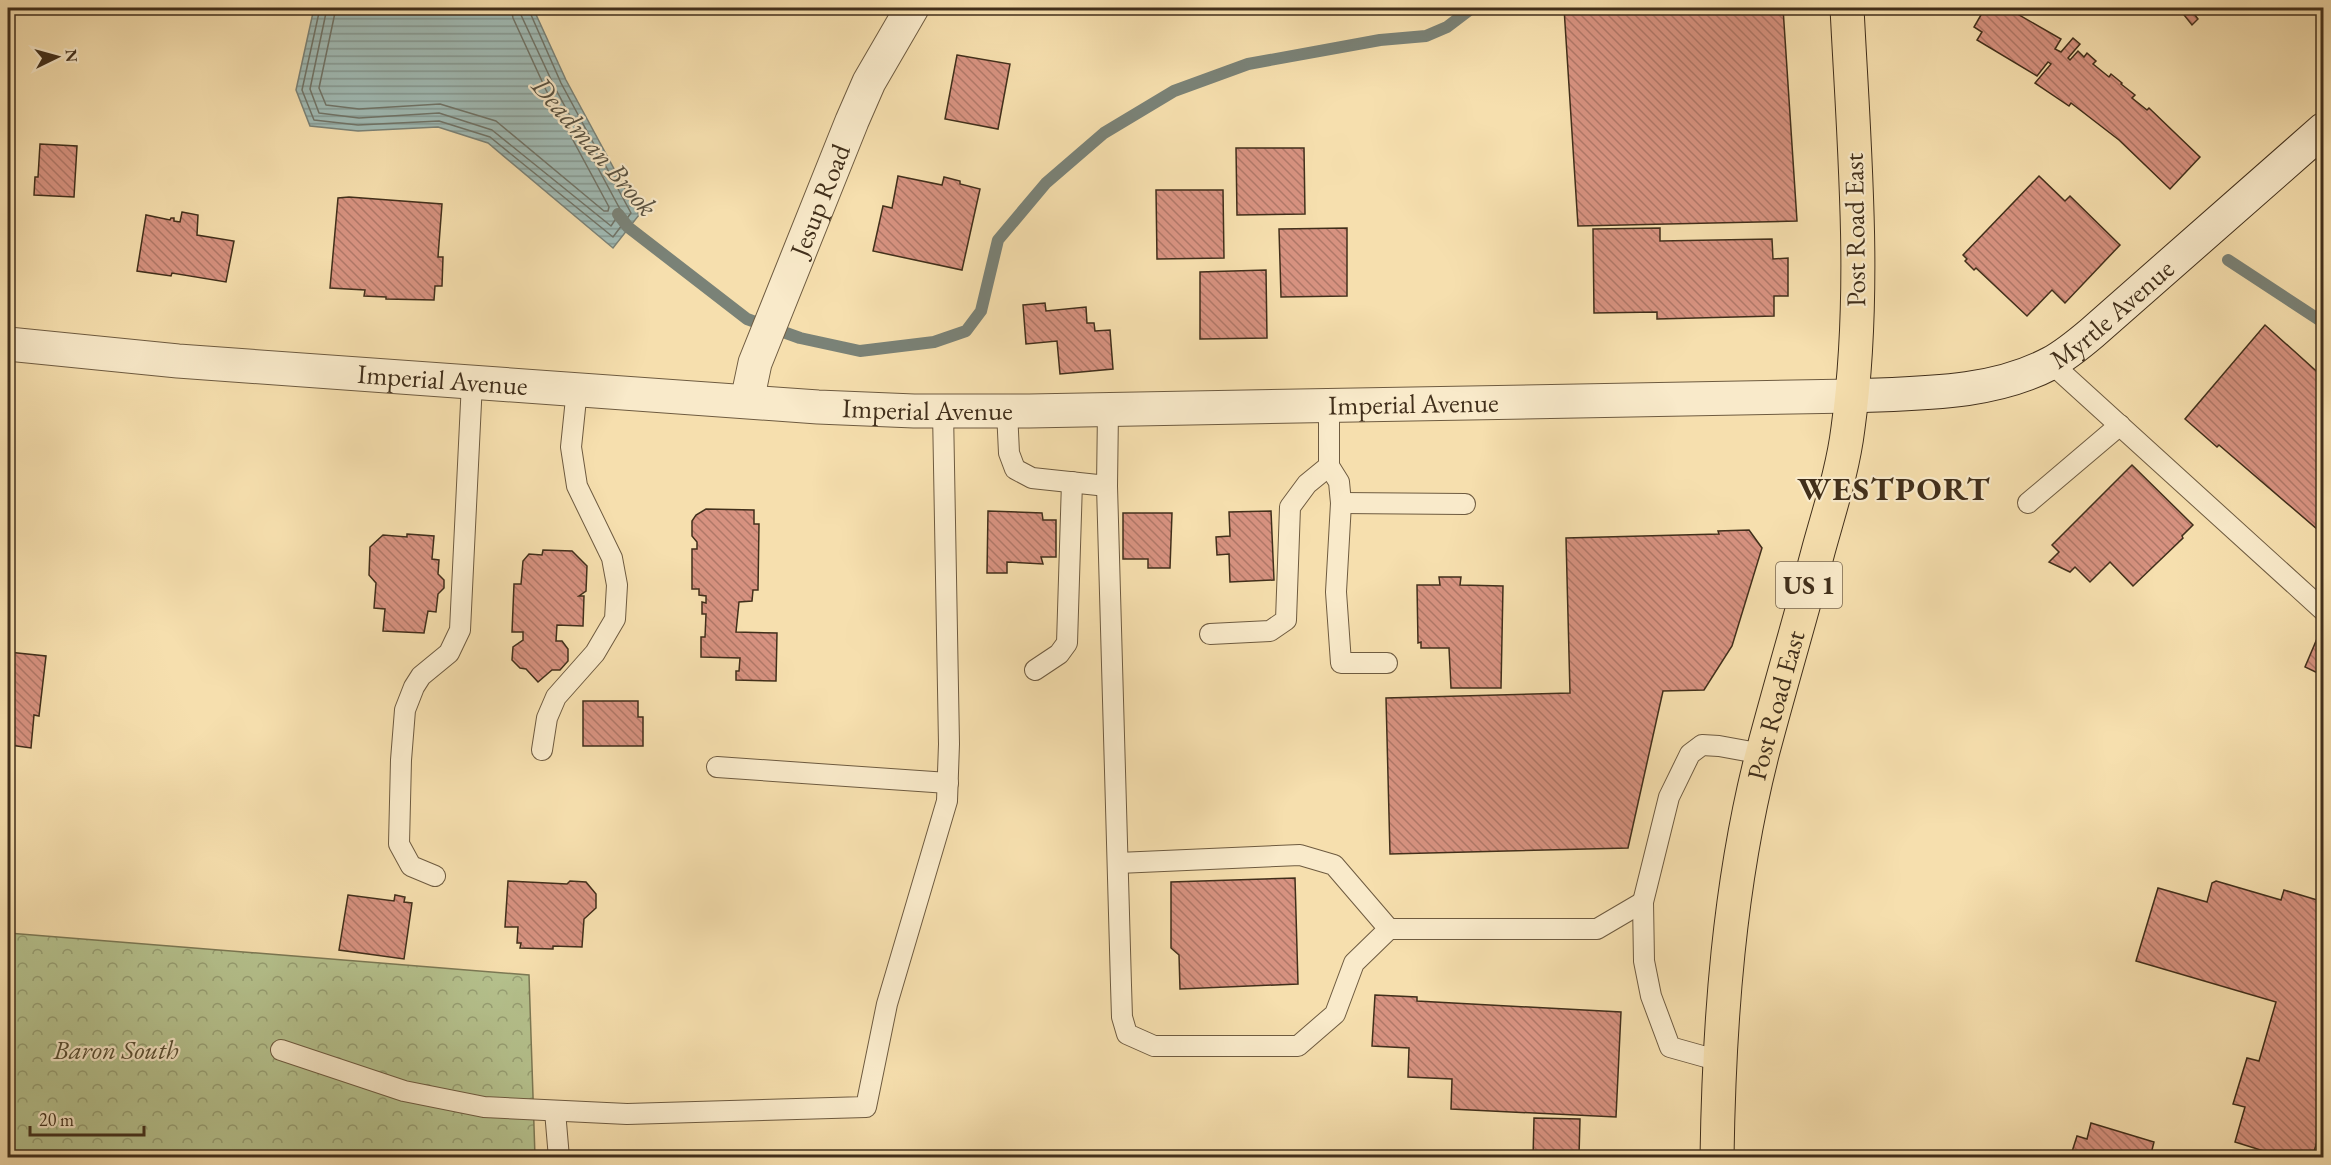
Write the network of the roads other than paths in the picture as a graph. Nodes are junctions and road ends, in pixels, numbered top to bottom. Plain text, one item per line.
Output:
1 (912, 8) edge
2 (1847, 8) edge
3 (2324, 129) edge
4 (8, 344) edge
5 (2051, 363) junction
6 (472, 382) junction
7 (577, 389) junction
8 (1852, 396) junction
9 (747, 401) junction
10 (1329, 406) junction
11 (1108, 410) junction
12 (943, 411) junction
13 (1007, 411) junction
14 (2121, 425) junction
15 (1329, 466) junction
16 (1072, 482) junction
17 (1107, 486) junction
18 (1341, 503) junction
19 (2028, 503) dead end
20 (1465, 504) dead end
21 (2324, 611) edge
22 (1210, 634) dead end
23 (1387, 663) dead end
24 (1035, 670) dead end
25 (542, 750) dead end
26 (1763, 754) junction
27 (717, 767) dead end
28 (948, 783) junction
29 (1118, 863) junction
30 (435, 876) dead end
31 (1642, 902) junction
32 (1389, 929) junction
33 (281, 1050) dead end
34 (1720, 1061) junction
35 (555, 1111) junction
36 (559, 1158) edge
37 (1717, 1158) edge

1 - 9 street, Jesup Road
2 - 8 main road, Post Road East / US 1
3 - 5 street, Myrtle Avenue
4 - 6 street, Imperial Avenue
5 - 8 street, Myrtle Avenue
5 - 14 lane
6 - 7 street, Imperial Avenue
6 - 30 lane
7 - 9 street, Imperial Avenue
7 - 25 lane
8 - 10 street, Imperial Avenue
8 - 26 main road, Post Road East / US 1
9 - 12 street, Imperial Avenue
10 - 11 street, Imperial Avenue
10 - 15 lane
11 - 13 street, Imperial Avenue
11 - 17 lane
12 - 13 street, Imperial Avenue
12 - 28 lane
13 - 16 lane
14 - 19 lane
14 - 21 lane
15 - 18 lane
15 - 22 lane
16 - 17 lane
16 - 24 lane
17 - 29 lane
18 - 20 lane
18 - 23 lane
26 - 31 lane
26 - 34 main road, Post Road East / US 1
27 - 28 lane
28 - 35 lane
29 - 32 lane
29 - 32 lane
31 - 32 lane
31 - 34 lane
33 - 35 lane
34 - 37 main road, Post Road East / US 1
35 - 36 lane

